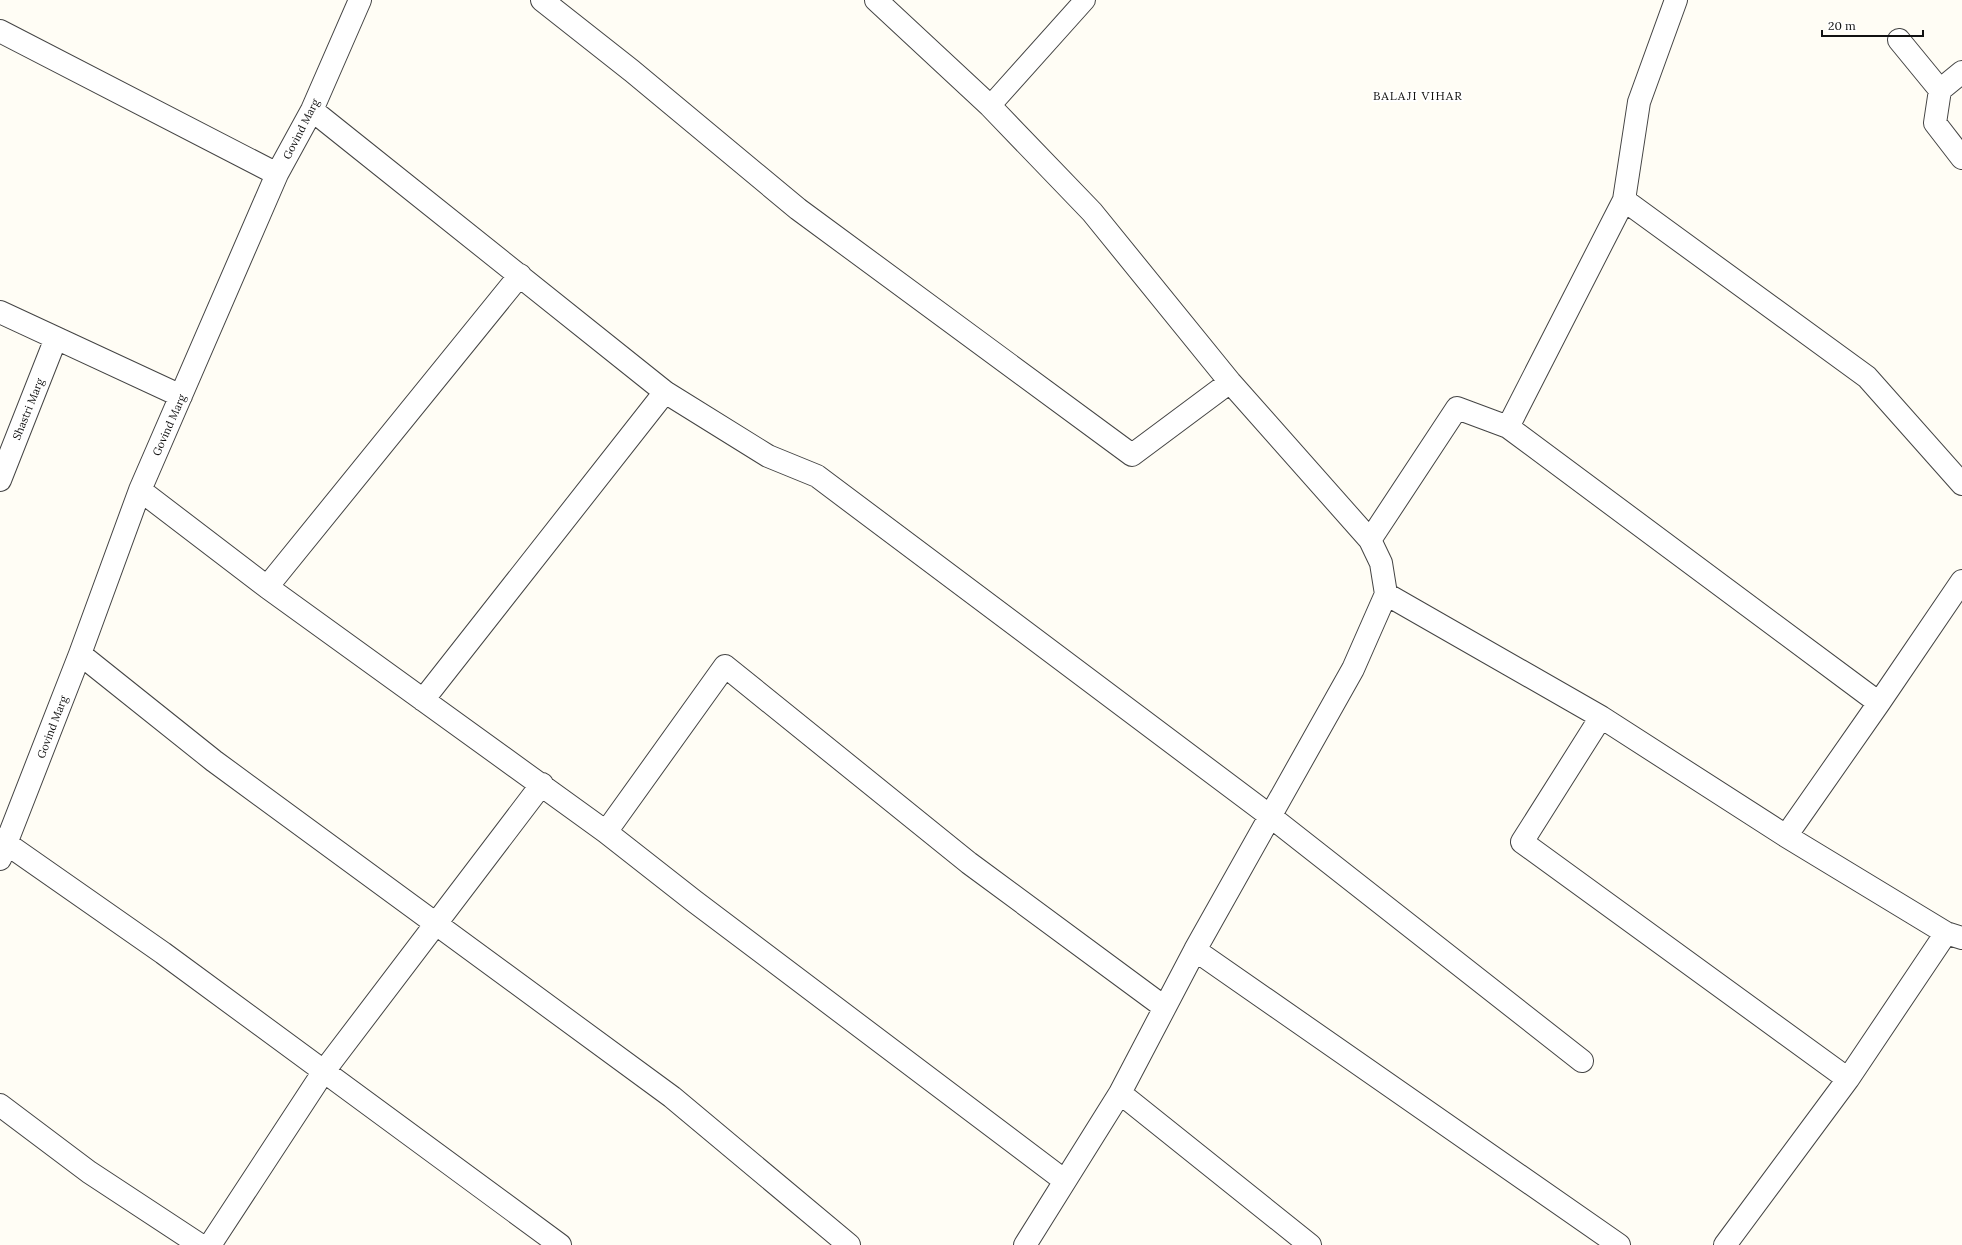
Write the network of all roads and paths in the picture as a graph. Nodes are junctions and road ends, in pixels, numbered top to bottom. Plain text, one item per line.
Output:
1 (360, 0) edge
2 (542, 0) edge
3 (876, 0) edge
4 (1085, 0) edge
5 (1676, 0) edge
6 (0, 31) edge
7 (1899, 40) dead end
8 (1962, 72) edge
9 (1940, 90) junction
10 (990, 106) junction
11 (312, 110) junction
12 (1962, 158) edge
13 (277, 174) junction
14 (1624, 200) junction
15 (520, 275) junction
16 (0, 312) edge
17 (56, 338) junction
18 (1230, 382) junction
19 (665, 392) junction
20 (181, 396) junction
21 (1508, 427) junction
22 (0, 480) edge
23 (1962, 484) edge
24 (140, 490) junction
25 (1370, 540) junction
26 (1962, 581) edge
27 (267, 587) junction
28 (1386, 594) junction
29 (80, 654) junction
30 (423, 700) junction
31 (1879, 703) junction
32 (1601, 717) junction
33 (542, 784) junction
34 (1270, 816) junction
35 (606, 832) junction
36 (1786, 836) junction
37 (2, 847) edge
38 (437, 924) junction
39 (1954, 935) edge
40 (1195, 950) junction
41 (1164, 1008) junction
42 (1582, 1061) dead end
43 (324, 1071) junction
44 (1848, 1078) junction
45 (1120, 1093) junction
46 (0, 1105) edge
47 (1065, 1181) junction
48 (212, 1243) edge
49 (560, 1245) edge
50 (849, 1245) edge
51 (1026, 1245) edge
52 (1309, 1245) edge
53 (1619, 1245) edge
54 (1725, 1245) edge

1 - 11 street, Govind Marg
2 - 18 street
3 - 10 street
4 - 10 lane
5 - 14 street
6 - 13 street
7 - 9 street
8 - 9 street
9 - 12 street
10 - 18 street
11 - 13 street, Govind Marg
11 - 15 street
13 - 20 street, Govind Marg
14 - 21 street
14 - 23 street
15 - 19 street
15 - 27 street
16 - 17 street
17 - 20 street
17 - 22 street, Shastri Marg
18 - 25 street
19 - 30 street
19 - 34 street
20 - 24 street, Govind Marg
21 - 25 street
21 - 31 street
24 - 27 street
24 - 29 street, Govind Marg
25 - 28 street
26 - 31 street
27 - 30 street
28 - 32 street
28 - 34 street
29 - 37 street, Govind Marg
29 - 38 street
30 - 33 street
31 - 36 street
32 - 36 street
32 - 44 street
33 - 35 street
33 - 38 street
34 - 40 street
34 - 42 street
35 - 41 street
35 - 47 street
36 - 39 street
37 - 43 street
38 - 43 street
38 - 50 street
39 - 44 street
40 - 41 street
40 - 53 street
41 - 45 street
43 - 48 street
43 - 49 street
44 - 54 street
45 - 47 street
45 - 52 street
46 - 48 street
47 - 51 street

